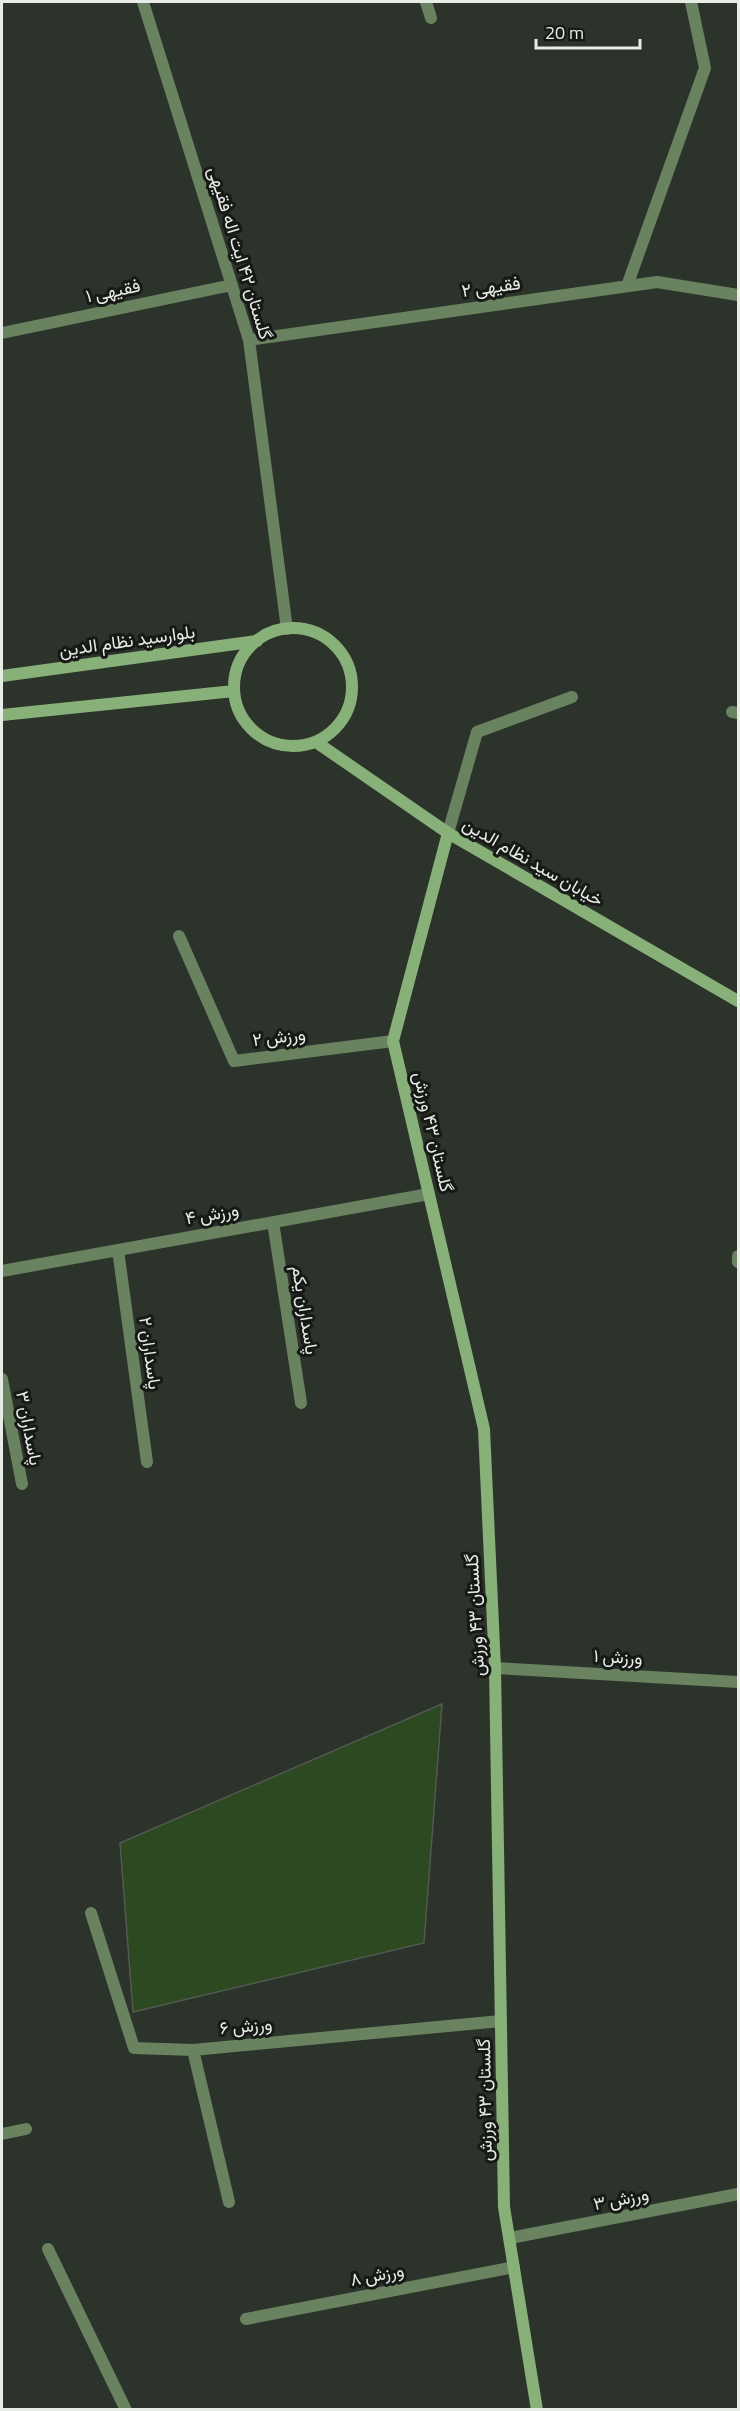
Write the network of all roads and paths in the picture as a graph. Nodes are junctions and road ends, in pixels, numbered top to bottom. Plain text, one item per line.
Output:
1 (143, 2) edge
2 (426, 2) edge
3 (691, 2) edge
4 (431, 18) dead end
5 (232, 285) junction
6 (627, 286) junction
7 (738, 295) edge
8 (2, 333) edge
9 (249, 340) junction
10 (286, 629) junction
11 (256, 641) junction
12 (2, 676) edge
13 (234, 691) junction
14 (572, 697) dead end
15 (2, 715) edge
16 (316, 742) junction
17 (448, 833) junction
18 (179, 936) dead end
19 (738, 1001) edge
20 (393, 1041) junction
21 (429, 1194) junction
22 (273, 1222) junction
23 (118, 1250) junction
24 (2, 1271) edge
25 (2, 1379) edge
26 (301, 1403) dead end
27 (147, 1462) dead end
28 (22, 1484) dead end
29 (495, 1668) junction
30 (738, 1682) edge
31 (91, 1913) dead end
32 (501, 2021) junction
33 (193, 2049) junction
34 (26, 2129) dead end
35 (2, 2134) edge
36 (738, 2194) edge
37 (229, 2202) dead end
38 (510, 2238) junction
39 (48, 2249) dead end
40 (514, 2267) junction
41 (246, 2319) dead end
42 (126, 2409) edge
43 (537, 2409) edge

1 - 5 street, گلستان ۴۲ ایت اله فقیهی
2 - 4 street
3 - 6 street
5 - 8 street, فقیهی ۱
5 - 9 street, گلستان ۴۲ ایت اله فقیهی
6 - 7 street, فقیهی ۲
6 - 9 street, فقیهی ۲
9 - 10 street, گلستان ۴۲ ایت اله فقیهی
10 - 11 street
10 - 16 street
11 - 12 street, بلوارسید نظام الدین
11 - 13 street
13 - 15 street
13 - 16 street
14 - 17 street
16 - 17 street, خیابان سید نظام الدین
17 - 19 street, خیابان سید نظام الدین
17 - 20 street, گلستان ۴۳ ورزش
18 - 20 street, ورزش ۲
20 - 21 street, گلستان ۴۳ ورزش
21 - 22 street, ورزش ۴
21 - 29 street, گلستان ۴۳ ورزش
22 - 23 street, ورزش ۴
22 - 26 street, پاسداران یکم
23 - 24 street, ورزش ۴
23 - 27 street, پاسداران ۲
25 - 28 street, پاسداران ۳
29 - 30 street, ورزش ۱
29 - 32 street, گلستان ۴۳ ورزش
31 - 33 street, ورزش ۶
32 - 33 street, ورزش ۶
32 - 38 street, گلستان ۴۳ ورزش
33 - 37 street
34 - 35 street
36 - 38 street, ورزش ۳
38 - 40 street, گلستان ۴۳ ورزش
39 - 42 street
40 - 41 street, ورزش ۸
40 - 43 street, گلستان ۴۳ ورزش

